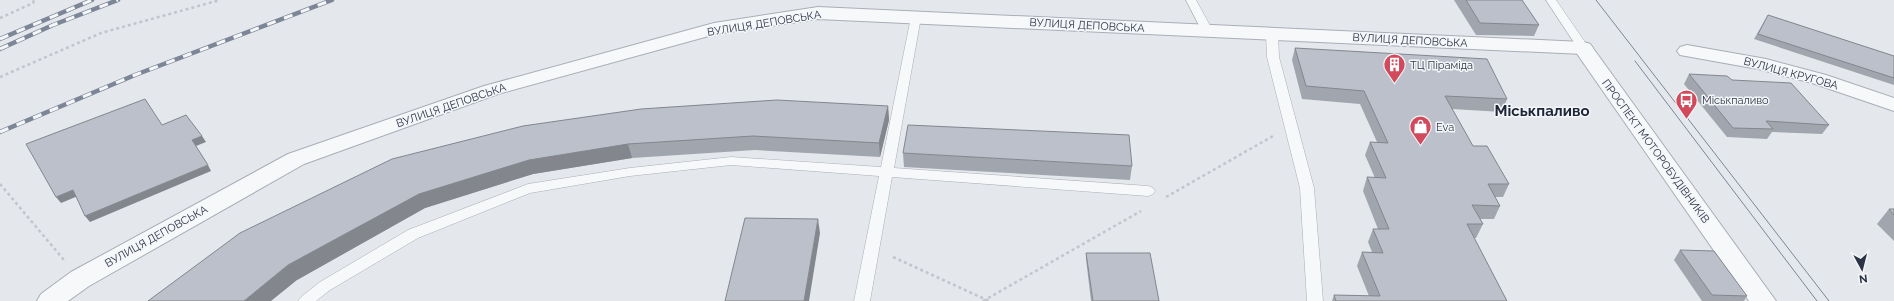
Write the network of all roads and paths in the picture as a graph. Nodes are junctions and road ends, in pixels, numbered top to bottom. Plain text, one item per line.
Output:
1 (34, 0) edge
2 (220, 0) edge
3 (1191, 0) edge
4 (1551, 0) edge
5 (916, 17) junction
6 (0, 18) edge
7 (1207, 30) junction
8 (1272, 34) junction
9 (1583, 48) junction
10 (1687, 51) dead end
11 (0, 77) edge
12 (1894, 105) edge
13 (1291, 125) junction
14 (887, 173) junction
15 (0, 184) edge
16 (1148, 192) dead end
17 (1159, 200) dead end
18 (1145, 208) dead end
19 (872, 248) junction
20 (80, 278) junction
21 (50, 301) edge
22 (306, 301) edge
23 (862, 301) edge
24 (986, 301) edge
25 (1315, 301) edge
26 (1763, 301) edge

1 - 6 path
2 - 11 path
3 - 7 lane
4 - 9 lane, ПРОСПЕКТ МОТОРОБУДІВНИКІВ
5 - 7 street, ВУЛИЦЯ ДЕПОВСЬКА
5 - 14 lane
5 - 20 street, ВУЛИЦЯ ДЕПОВСЬКА
7 - 8 street, ВУЛИЦЯ ДЕПОВСЬКА
8 - 9 street, ВУЛИЦЯ ДЕПОВСЬКА
8 - 13 lane
9 - 26 street, ПРОСПЕКТ МОТОРОБУДІВНИКІВ
10 - 12 street, ВУЛИЦЯ КРУГОВА
13 - 17 path
13 - 25 lane
14 - 16 lane
14 - 19 lane
14 - 22 lane
15 - 20 path
18 - 24 path
19 - 23 lane
19 - 24 path
20 - 21 street, ВУЛИЦЯ ДЕПОВСЬКА

